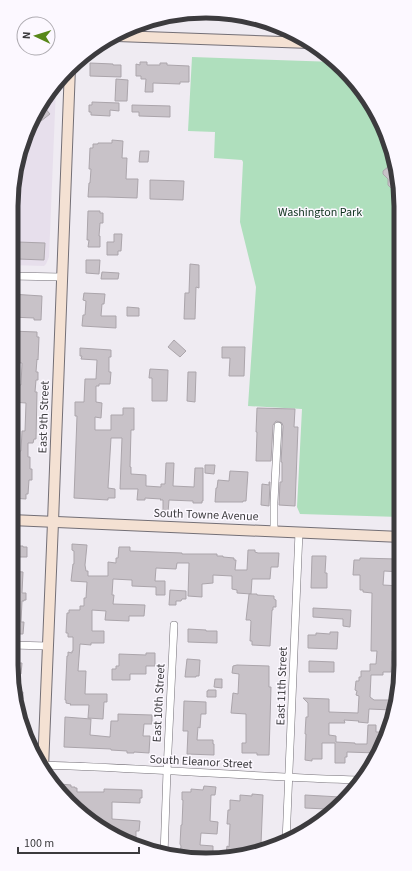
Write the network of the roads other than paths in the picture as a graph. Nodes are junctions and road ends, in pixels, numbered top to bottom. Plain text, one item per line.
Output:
1 (125, 36) edge
2 (299, 43) edge
3 (70, 77) edge
4 (18, 276) edge
5 (62, 277) junction
6 (278, 426) dead end
7 (18, 520) edge
8 (53, 522) junction
9 (274, 531) junction
10 (299, 532) junction
11 (394, 537) edge
12 (174, 625) dead end
13 (18, 645) edge
14 (48, 646) junction
15 (42, 758) edge
16 (48, 766) edge
17 (167, 771) junction
18 (289, 778) junction
19 (354, 780) edge
20 (286, 835) edge
21 (164, 848) edge

1 - 2 street
3 - 5 street, East 9th Street
4 - 5 street
5 - 8 street, East 9th Street
6 - 9 street
7 - 8 street, South Towne Avenue
8 - 9 street, South Towne Avenue
8 - 14 street, East 9th Street
9 - 10 street, South Towne Avenue
10 - 11 street, South Towne Avenue
10 - 18 street, East 11th Street
12 - 17 street, East 10th Street
13 - 14 street
14 - 15 street, East 9th Street
16 - 17 street, South Eleanor Street
17 - 18 street, South Eleanor Street
17 - 21 street, East 10th Street
18 - 19 street, South Eleanor Street
18 - 20 street, East 11th Street

